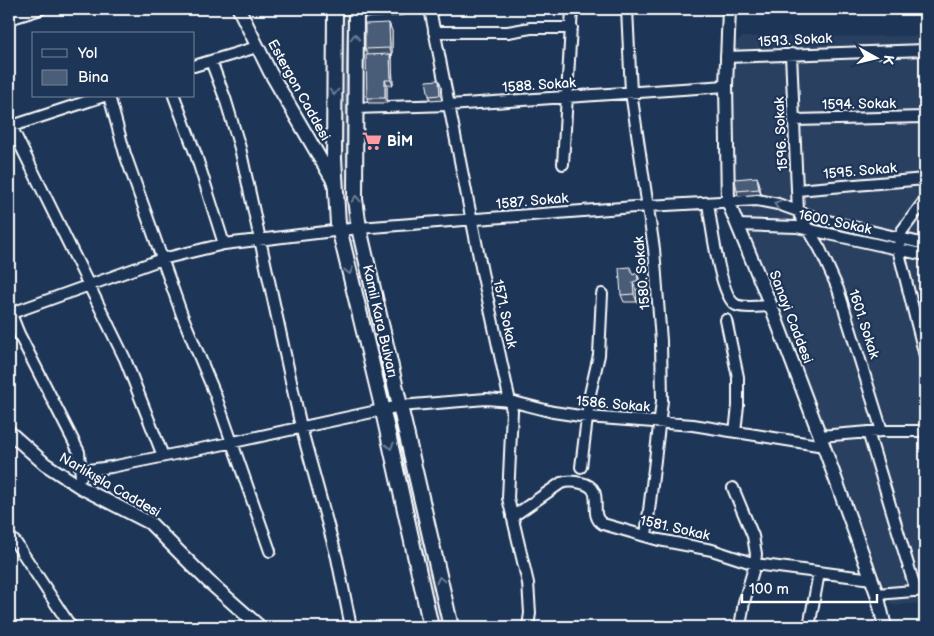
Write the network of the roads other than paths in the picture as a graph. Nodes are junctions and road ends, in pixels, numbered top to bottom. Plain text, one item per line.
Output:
1 (41, 9) edge
2 (239, 9) edge
3 (335, 9) edge
4 (401, 9) edge
5 (430, 9) edge
6 (572, 9) edge
7 (627, 9) edge
8 (729, 9) edge
9 (356, 10) edge
10 (9, 19) edge
11 (572, 28) junction
12 (434, 32) junction
13 (257, 47) junction
14 (925, 50) edge
15 (791, 54) junction
16 (726, 58) junction
17 (211, 61) junction
18 (195, 66) edge
19 (726, 86) junction
20 (631, 92) junction
21 (568, 96) junction
22 (97, 98) edge
23 (110, 98) edge
24 (175, 98) edge
25 (449, 105) junction
26 (355, 108) junction
27 (925, 117) edge
28 (794, 120) junction
29 (9, 124) edge
30 (563, 164) dead end
31 (925, 179) edge
32 (335, 184) junction
33 (797, 190) junction
34 (925, 200) edge
35 (728, 202) junction
36 (708, 204) junction
37 (648, 206) junction
38 (798, 212) junction
39 (472, 220) junction
40 (737, 225) junction
41 (358, 228) junction
42 (339, 230) junction
43 (809, 230) junction
44 (899, 237) junction
45 (260, 240) junction
46 (224, 244) junction
47 (925, 244) edge
48 (898, 249) junction
49 (925, 255) edge
50 (162, 259) junction
51 (88, 285) junction
52 (602, 294) dead end
53 (771, 306) junction
54 (9, 312) edge
55 (726, 320) dead end
56 (925, 356) edge
57 (510, 401) junction
58 (400, 406) junction
59 (382, 410) junction
60 (587, 416) junction
61 (660, 422) junction
62 (301, 427) junction
63 (925, 430) edge
64 (882, 431) junction
65 (9, 432) edge
66 (735, 432) junction
67 (868, 432) junction
68 (822, 441) junction
69 (232, 442) junction
70 (164, 456) junction
71 (581, 467) junction
72 (81, 471) junction
73 (566, 481) junction
74 (583, 483) junction
75 (82, 488) junction
76 (733, 488) dead end
77 (512, 517) junction
78 (9, 536) edge
79 (646, 536) junction
80 (270, 551) dead end
81 (755, 564) junction
82 (818, 574) junction
83 (872, 579) junction
84 (921, 591) edge
85 (878, 594) junction
86 (71, 627) edge
87 (259, 627) edge
88 (351, 627) edge
89 (431, 627) edge
90 (451, 627) edge
91 (528, 627) edge
92 (740, 627) edge
93 (809, 627) edge
94 (885, 627) edge

1 - 10 street
2 - 13 street, Estergon Caddesi
3 -> 32 main road, Kamil Kara Bulvarı
4 - 9 street
5 - 12 street, 1571. Sokak
6 - 11 street
7 - 20 street, 1580. Sokak
8 - 16 street, Sanayi Caddesi
26 -> 9 main road, Kamil Kara Bulvarı
11 - 12 street
11 - 21 street
12 - 25 street, 1571. Sokak
13 - 17 street
13 - 32 street, Estergon Caddesi
14 - 15 street, 1593. Sokak
15 - 16 street, 1593. Sokak
15 - 28 street, 1596. Sokak
16 - 19 street, Sanayi Caddesi
17 - 18 street
17 - 45 street
19 - 20 street, 1588. Sokak
19 - 35 street, Sanayi Caddesi
20 - 21 street, 1588. Sokak
20 - 37 street, 1580. Sokak
21 - 25 street, 1588. Sokak
21 - 30 street
22 - 29 street
23 - 50 street
24 - 46 street
25 - 26 street, 1588. Sokak
25 - 39 street, 1571. Sokak
41 -> 26 main road, Kamil Kara Bulvarı
27 - 28 street, 1594. Sokak
28 - 33 street, 1596. Sokak
29 - 51 street
31 - 33 street, 1595. Sokak
32 - 42 main road, Kamil Kara Bulvarı
33 - 38 street, 1596. Sokak
34 - 44 street
35 - 36 street, 1587. Sokak
38 -> 35 street, 1587. Sokak
35 - 40 street, Sanayi Caddesi
36 - 37 street, 1587. Sokak
36 - 53 street
37 - 39 street, 1587. Sokak
37 - 61 street, 1580. Sokak
38 - 43 street, 1601. Sokak
38 - 44 street, 1587. Sokak
39 - 41 street, 1587. Sokak
39 - 57 street, 1571. Sokak
40 - 43 street, 1600. Sokak
40 - 53 street, Sanayi Caddesi
41 - 42 street, 1587. Sokak
41 - 58 main road, Kamil Kara Bulvarı
42 - 45 street, 1587. Sokak
42 -> 59 main road, Kamil Kara Bulvarı
43 - 48 street, 1600. Sokak
43 - 64 street, 1601. Sokak
44 - 47 street, 1587. Sokak
44 - 48 street
45 - 46 street, 1587. Sokak
45 - 62 street
46 - 50 street, 1587. Sokak
48 - 49 street, 1600. Sokak
48 - 56 street
50 - 51 street, 1587. Sokak
50 - 69 street
51 - 54 street, 1587. Sokak
51 - 70 street
52 - 60 street
53 - 68 street, Sanayi Caddesi
54 - 72 street
55 - 66 street
57 - 58 street, 1586. Sokak
57 - 60 street, 1586. Sokak
57 - 77 street, 1571. Sokak
58 - 59 street, 1586. Sokak
90 -> 58 main road, Kamil Kara Bulvarı
59 - 62 street, 1586. Sokak
59 -> 89 main road, Kamil Kara Bulvarı
60 - 61 street, 1586. Sokak
60 - 71 street
61 - 66 street, 1586. Sokak
61 - 79 street, 1580. Sokak
62 - 69 street, 1586. Sokak
62 - 88 street
63 - 64 street, 1586. Sokak
64 - 67 street, 1586. Sokak
65 - 75 street, Narlıkışla Caddesi
66 - 68 street, 1586. Sokak
67 - 68 street, 1586. Sokak
67 - 84 street
68 - 83 street, Sanayi Caddesi
69 - 70 street, 1586. Sokak
69 - 80 street
70 - 72 street, 1586. Sokak
71 - 73 street
71 - 74 street
72 - 75 street
73 - 74 street
73 - 77 street
74 - 79 street, 1581. Sokak
75 - 87 street, Narlıkışla Caddesi
76 - 81 street
77 - 91 street, 1571. Sokak
78 - 86 street
79 - 81 street, 1581. Sokak
81 - 82 street, 1581. Sokak
81 - 92 street
82 - 83 street, 1581. Sokak
82 - 93 street
83 - 85 street, Sanayi Caddesi
84 - 85 street
85 - 94 street, Sanayi Caddesi

